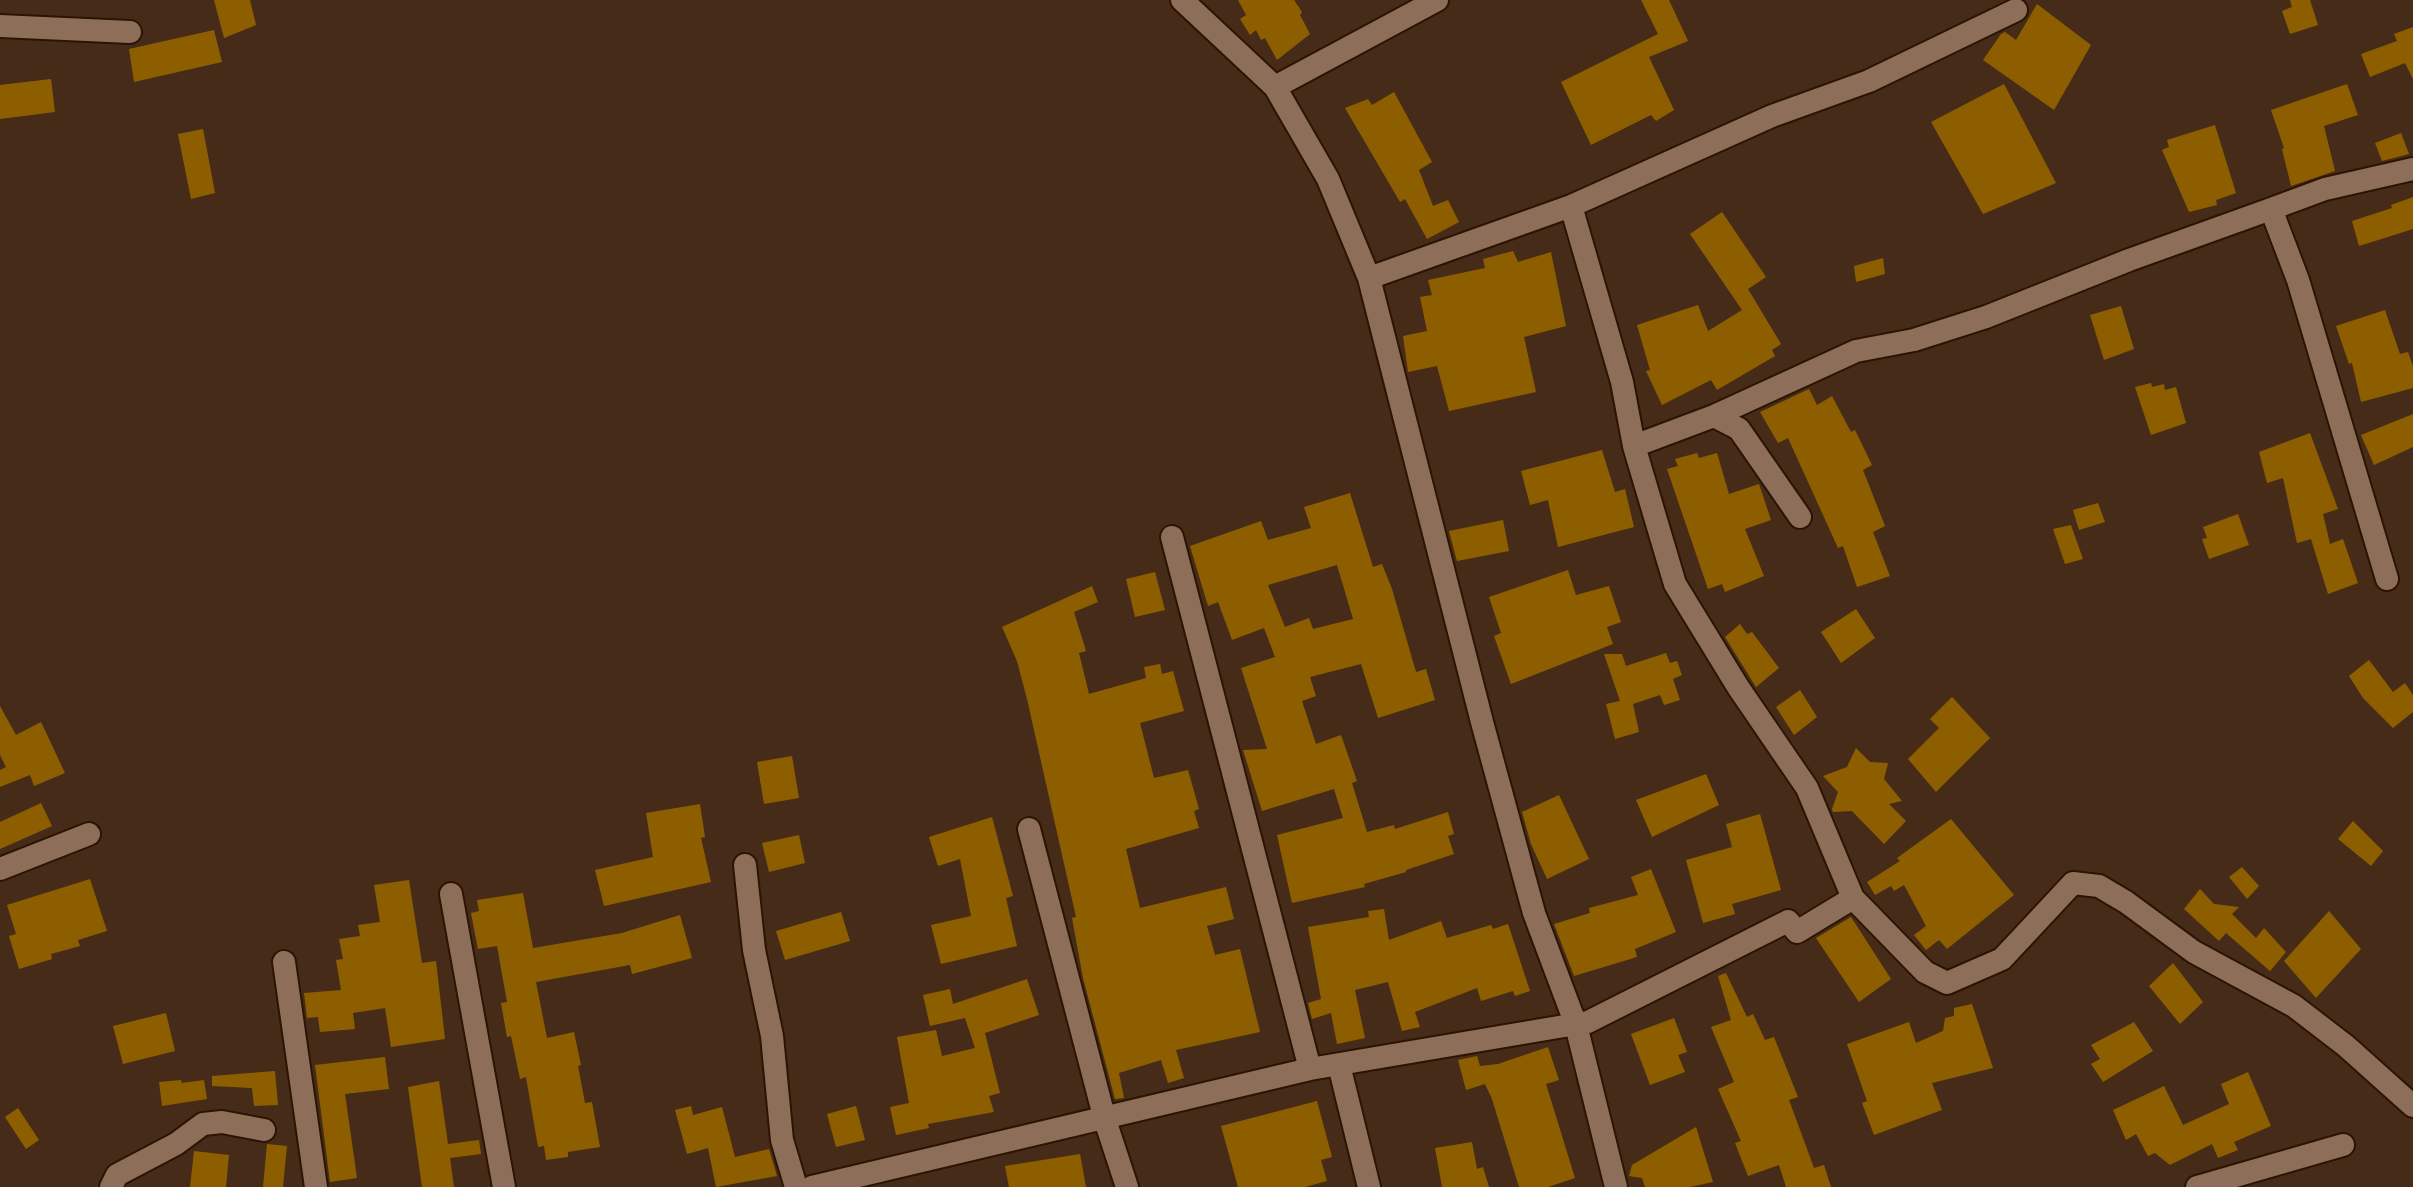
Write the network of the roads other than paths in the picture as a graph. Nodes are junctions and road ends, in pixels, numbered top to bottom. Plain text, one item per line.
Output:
1 (1182, 0) edge
2 (1437, 0) edge
3 (2016, 10) dead end
4 (0, 26) edge
5 (130, 32) dead end
6 (1275, 87) junction
7 (2413, 168) edge
8 (1571, 206) junction
9 (2271, 208) junction
10 (1369, 278) junction
11 (1714, 416) junction
12 (1634, 446) junction
13 (1800, 517) dead end
14 (1172, 537) dead end
15 (2387, 579) dead end
16 (1029, 829) dead end
17 (89, 834) dead end
18 (746, 868) dead end
19 (0, 869) edge
20 (451, 894) dead end
21 (1852, 898) junction
22 (284, 962) dead end
23 (1576, 1025) junction
24 (1339, 1065) junction
25 (1310, 1070) junction
26 (2413, 1106) edge
27 (1104, 1120) junction
28 (264, 1130) dead end
29 (2344, 1144) dead end
30 (111, 1187) edge
31 (316, 1187) edge
32 (504, 1187) edge
33 (796, 1187) edge
34 (812, 1187) edge
35 (1127, 1187) edge
36 (1369, 1187) edge
37 (1616, 1187) edge
38 (2197, 1187) edge

1 - 6 street
2 - 6 street
3 - 8 street
4 - 5 street
6 - 10 street
7 - 9 street
8 - 10 street
8 - 12 street
9 - 11 street
9 - 15 street
10 - 23 street
11 - 12 street
11 - 13 street
12 - 21 street
14 - 25 street
16 - 27 street
17 - 19 street
18 - 33 street
20 - 32 street
21 - 23 street
21 - 26 street
22 - 31 street
23 - 24 street
23 - 37 street
24 - 25 street
24 - 36 street
25 - 27 street
27 - 34 street
27 - 35 street
28 - 30 street
29 - 38 street

